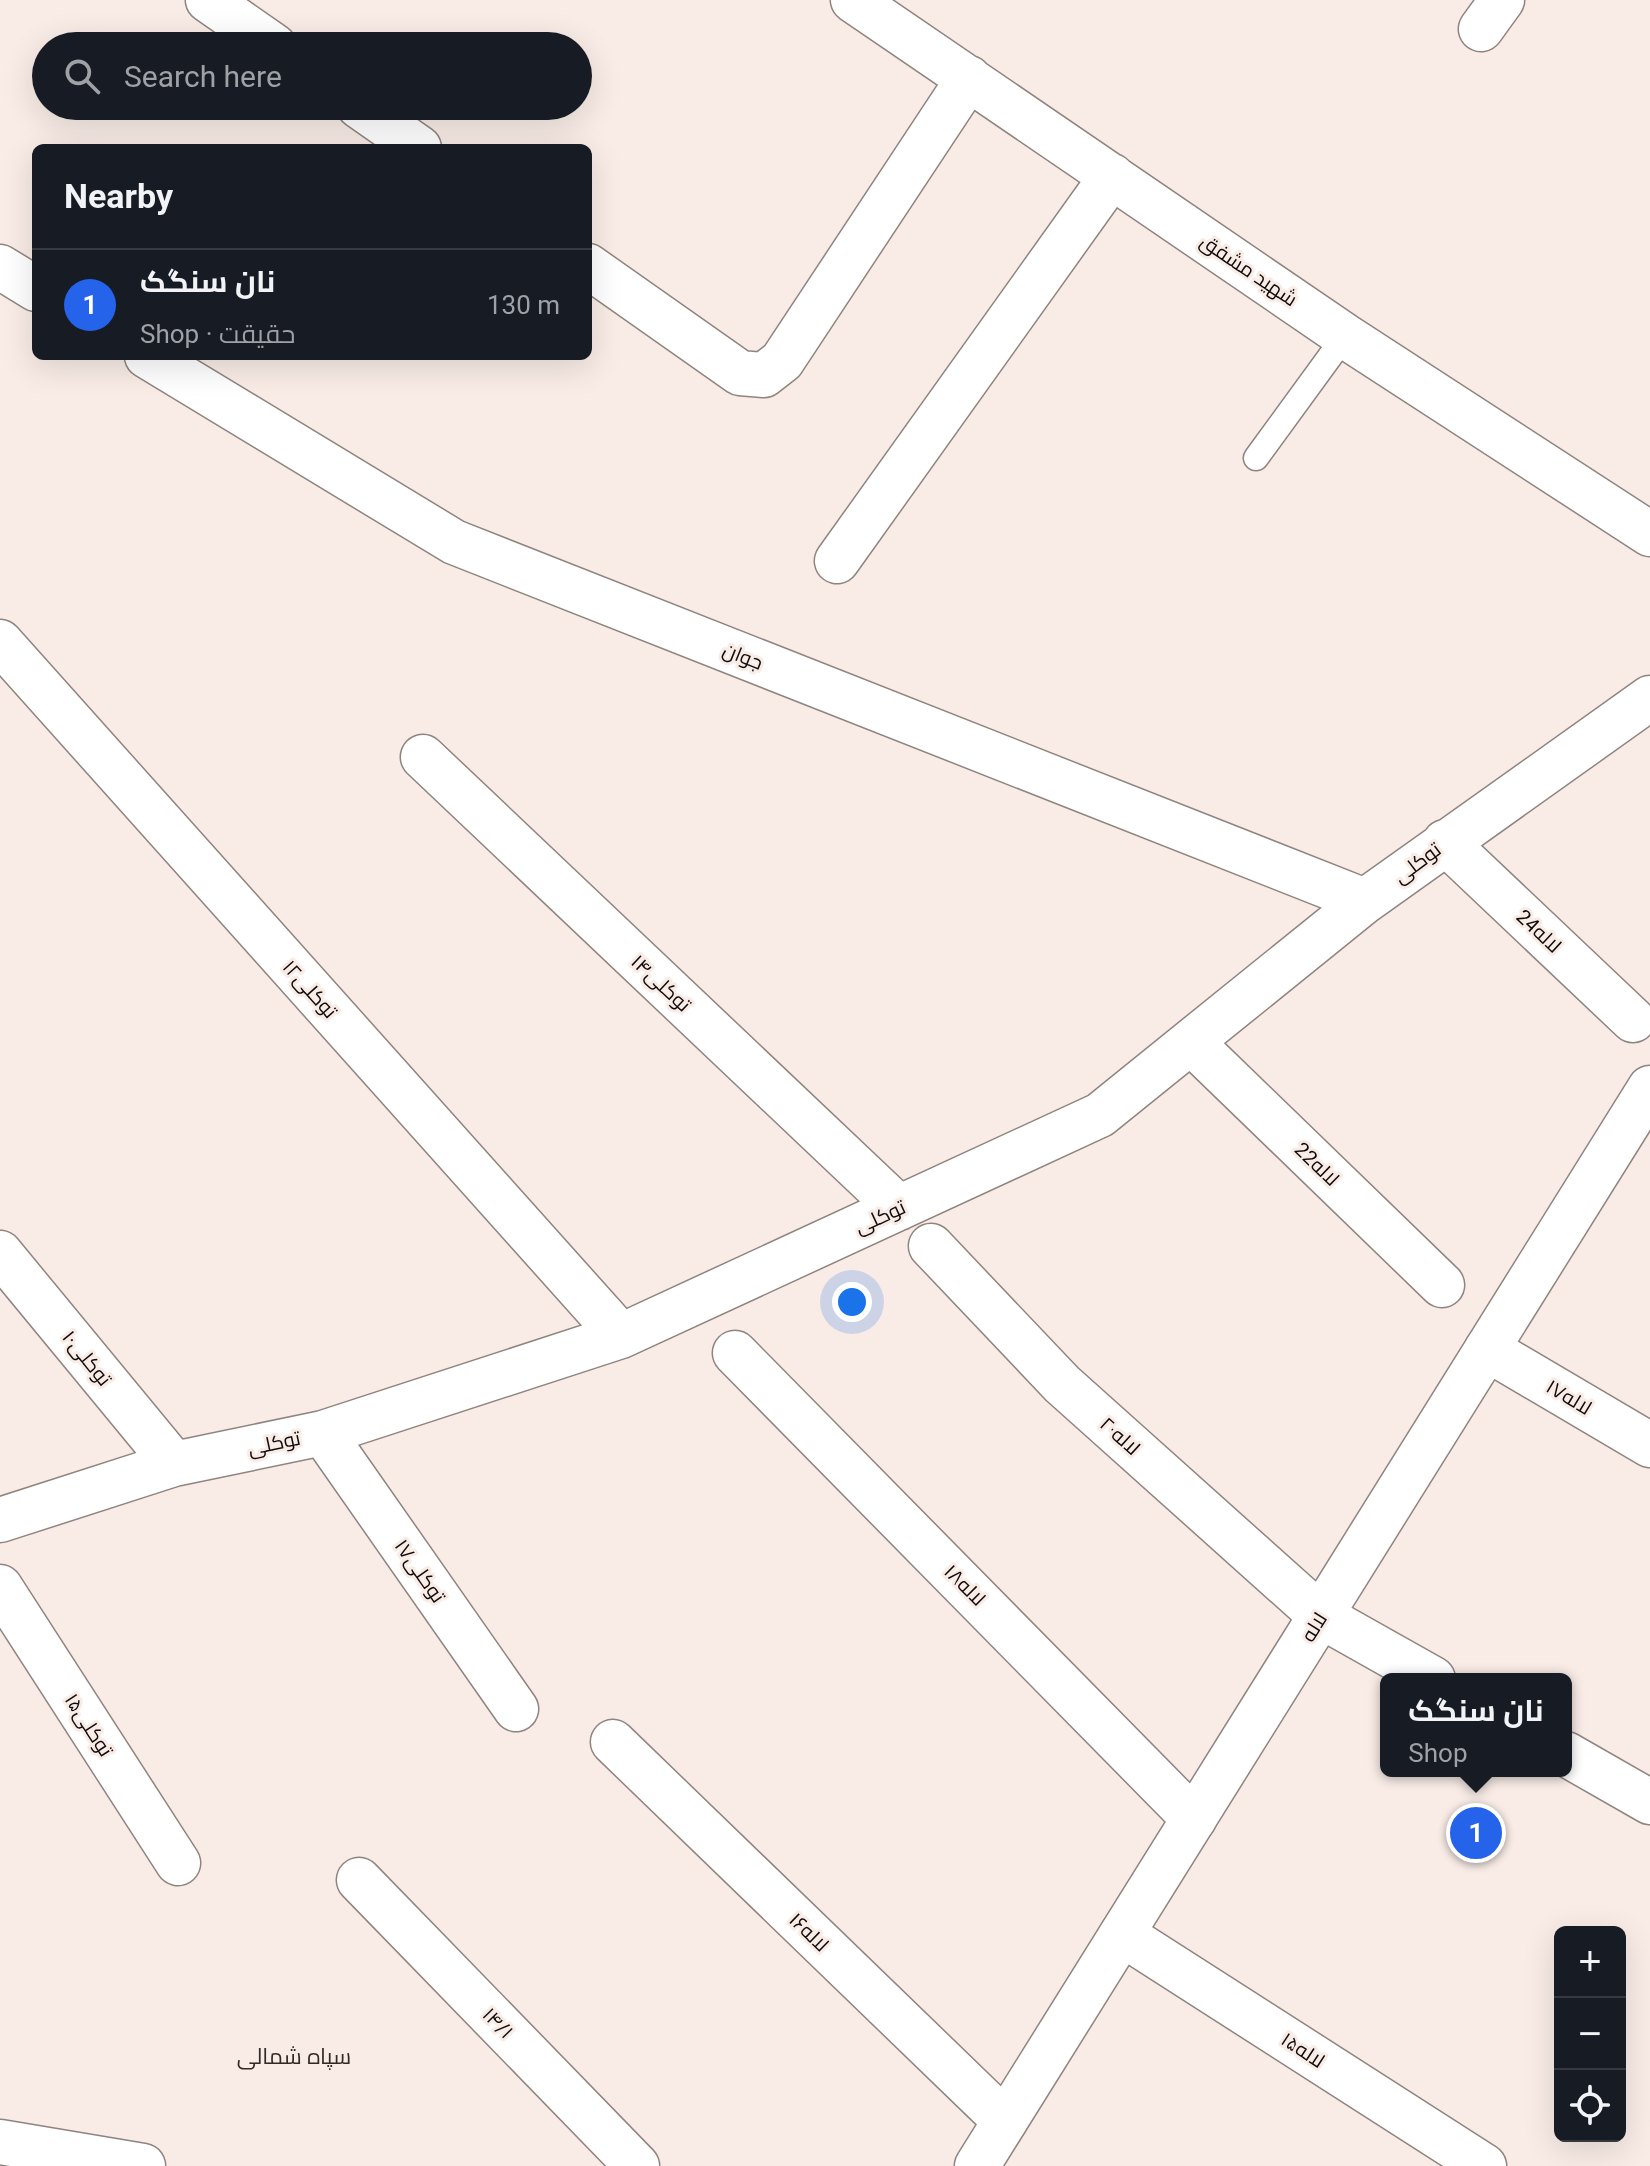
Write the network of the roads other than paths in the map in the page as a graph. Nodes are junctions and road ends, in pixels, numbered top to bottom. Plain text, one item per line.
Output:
1 (208, 0) edge
2 (853, 0) edge
3 (254, 32) edge
4 (969, 78) junction
5 (379, 120) edge
6 (413, 144) edge
7 (1112, 176) junction
8 (0, 267) edge
9 (592, 269) edge
10 (32, 287) edge
11 (1345, 336) junction
12 (154, 360) edge
13 (1256, 458) dead end
14 (1650, 534) edge
15 (837, 561) dead end
16 (0, 642) edge
17 (1650, 698) edge
18 (423, 757) dead end
19 (1445, 842) junction
20 (1365, 901) junction
21 (1633, 1020) dead end
22 (1191, 1042) junction
23 (1650, 1088) edge
24 (899, 1208) junction
25 (931, 1246) dead end
26 (0, 1253) edge
27 (1442, 1285) dead end
28 (621, 1336) junction
29 (1487, 1349) junction
30 (735, 1353) dead end
31 (323, 1433) junction
32 (1650, 1445) edge
33 (174, 1464) junction
34 (0, 1520) edge
35 (0, 1587) edge
36 (1321, 1616) junction
37 (1422, 1673) edge
38 (516, 1709) dead end
39 (613, 1742) dead end
40 (1572, 1757) edge
41 (1650, 1802) edge
42 (1194, 1819) junction
43 (178, 1863) dead end
44 (359, 1880) dead end
45 (1122, 1934) junction
46 (1005, 2121) junction
47 (0, 2142) edge
48 (143, 2166) edge
49 (637, 2166) edge
50 (977, 2166) edge
51 (1484, 2166) edge

1 - 3 street
2 - 4 street, شهید مشفق
4 - 7 street, شهید مشفق
4 - 9 street
5 - 6 street
7 - 11 street, شهید مشفق
7 - 15 street
8 - 10 street
11 - 13 lane
11 - 14 street, شهید مشفق
12 - 20 street, جوان
16 - 28 street, توکلی۱۲
17 - 19 street, توکلی
18 - 24 street, توکلی۱۴
19 - 20 street, توکلی
19 - 21 street, 24لاله
20 - 22 street, توکلی
22 - 24 street, توکلی
22 - 27 street, 22لاله
23 - 29 street, لاله
24 - 28 street, توکلی
25 - 36 street, لاله۲۰
26 - 33 street, ۱۰توکلی
28 - 31 street, توکلی
29 - 32 street, لاله۱۷
29 - 36 street, لاله
30 - 42 street, لاله۱۸
31 - 33 street, توکلی
31 - 38 street, توکلی۱۷
33 - 34 street, توکلی
35 - 43 street, توکلی۱۵
36 - 37 street, لاله۲۰
36 - 42 street, لاله
39 - 46 street, لاله۱۶
40 - 41 street
42 - 45 street, لاله
44 - 49 street, ۱۴/۱
45 - 46 street, لاله
45 - 51 street, لاله۱۵
46 - 50 street, لاله
47 - 48 street

